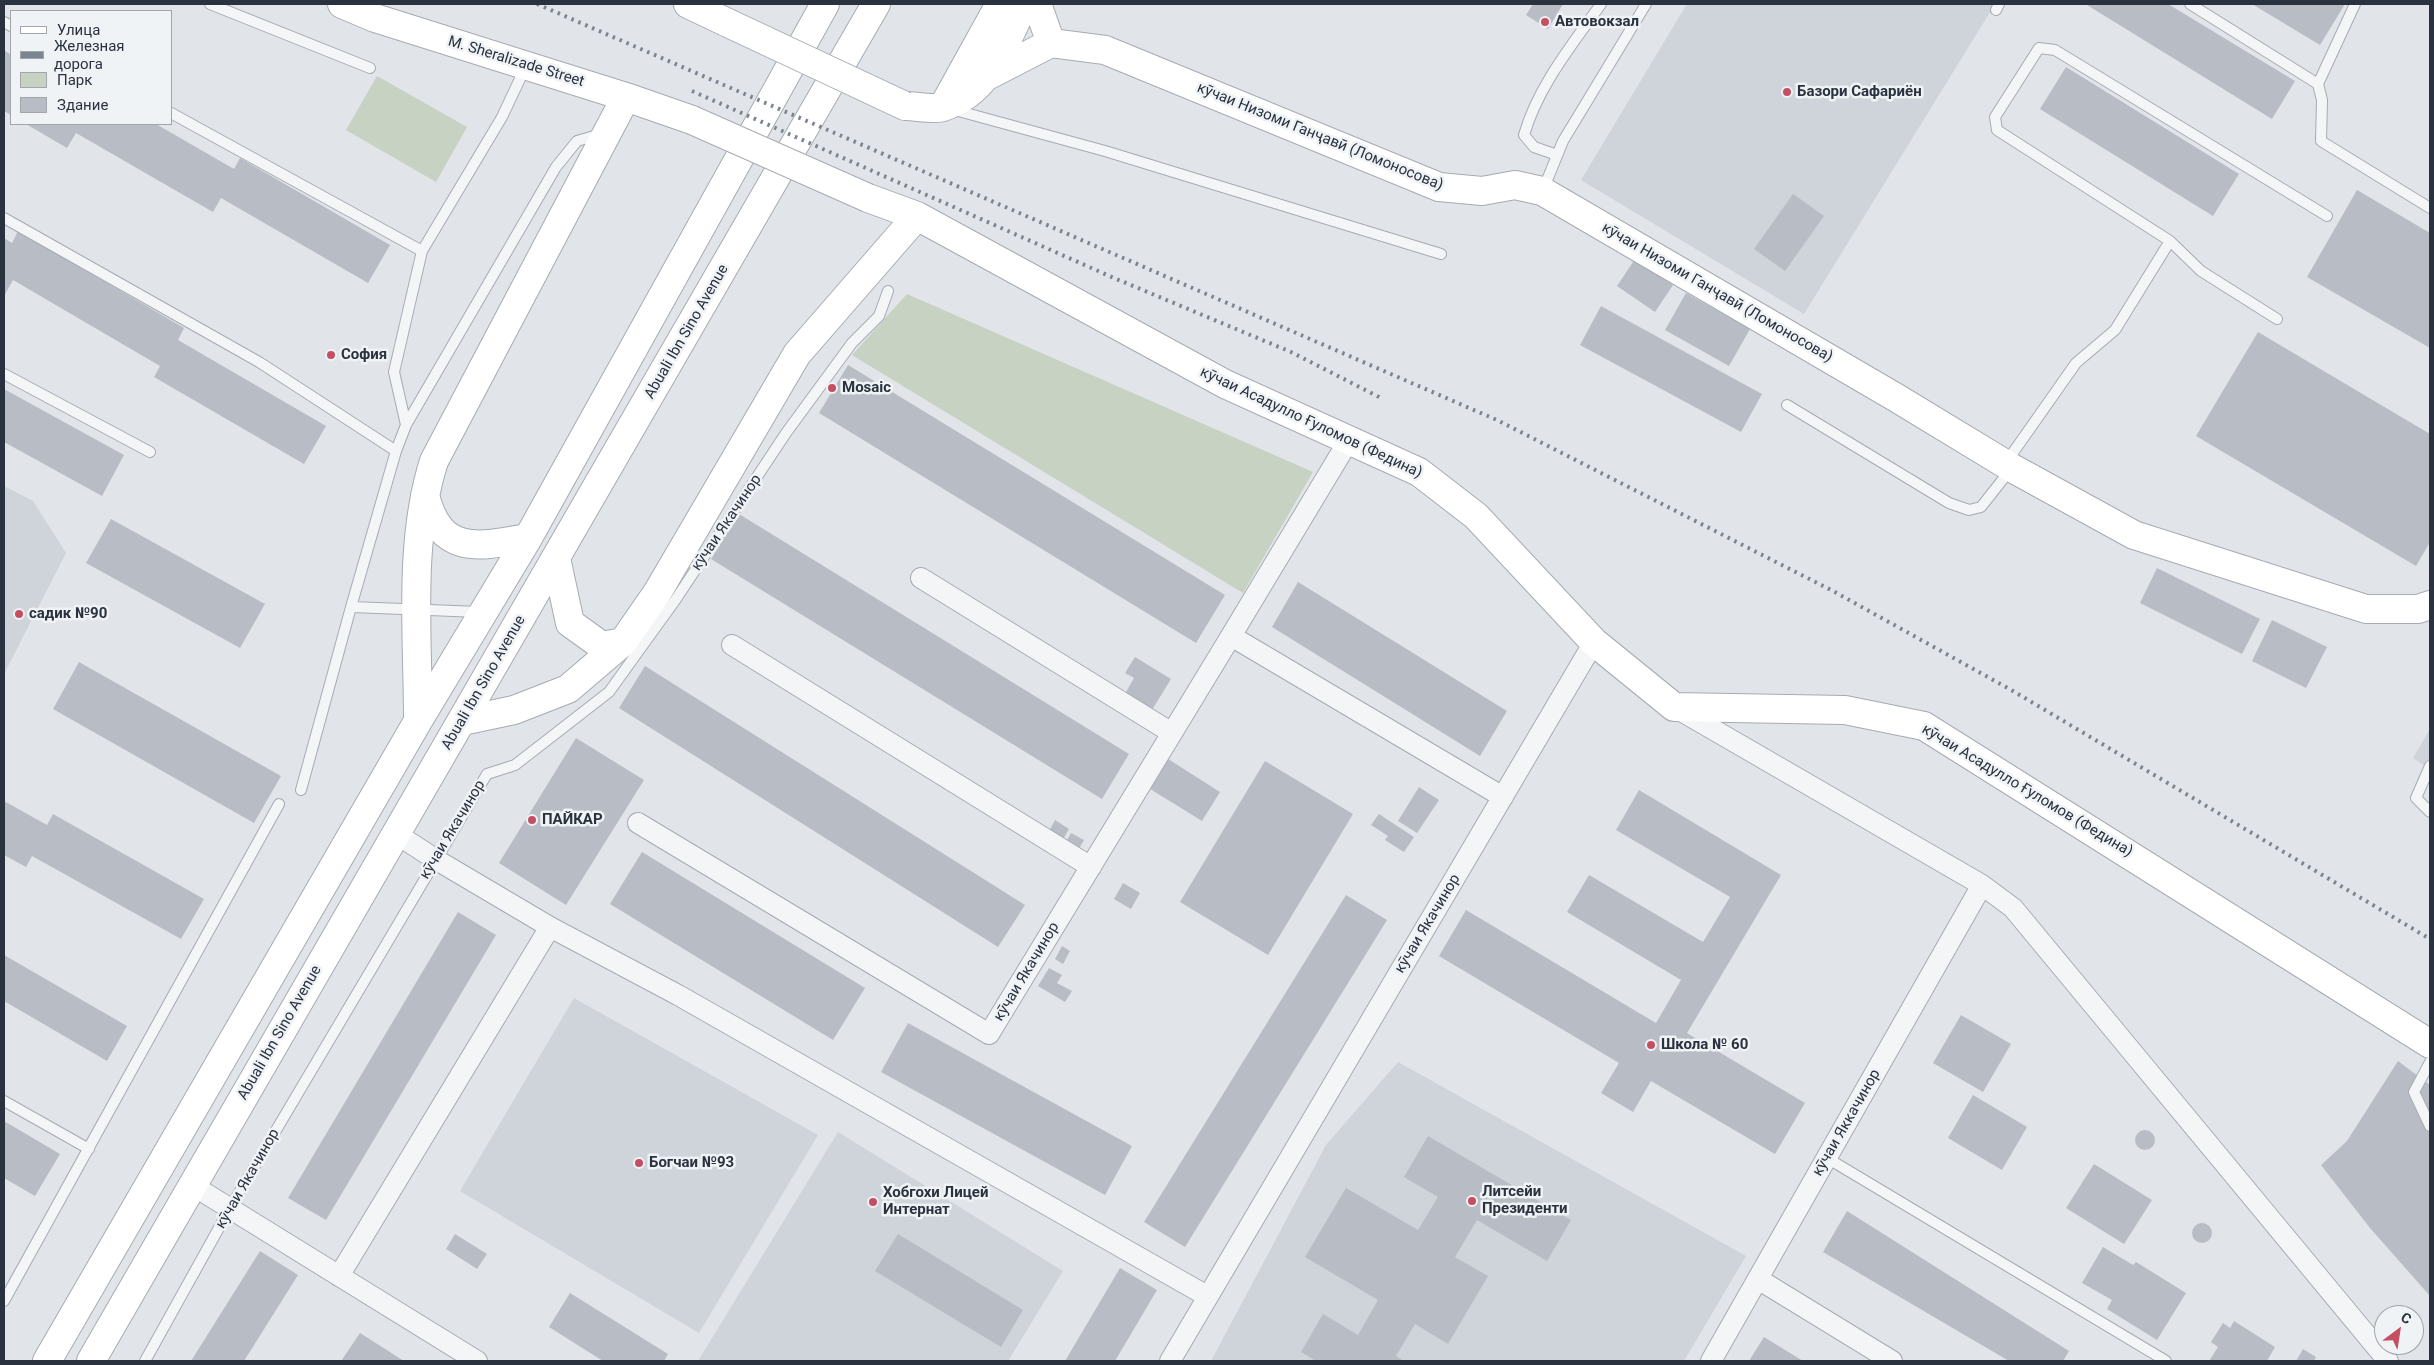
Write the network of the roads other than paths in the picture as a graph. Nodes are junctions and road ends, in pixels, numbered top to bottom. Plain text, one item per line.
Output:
1 (210, 4) edge
2 (342, 4) edge
3 (825, 4) edge
4 (876, 4) edge
5 (1000, 4) edge
6 (1024, 4) edge
7 (1037, 4) edge
8 (1601, 4) edge
9 (1646, 4) edge
10 (2190, 4) edge
11 (2355, 4) edge
12 (698, 6) edge
13 (1051, 43) junction
14 (526, 65) junction
15 (370, 68) dead end
16 (989, 75) junction
17 (2318, 84) junction
18 (626, 97) junction
19 (942, 107) junction
20 (172, 115) edge
21 (607, 132) junction
22 (1557, 155) junction
23 (1542, 191) junction
24 (868, 198) joint
25 (2430, 208) edge
26 (917, 216) junction
27 (2327, 216) dead end
28 (4, 218) edge
29 (2170, 241) junction
30 (422, 251) junction
31 (1441, 254) dead end
32 (888, 291) dead end
33 (2277, 319) dead end
34 (4, 374) edge
35 (1787, 406) dead end
36 (406, 425) junction
37 (1349, 440) junction
38 (396, 451) junction
39 (150, 452) dead end
40 (2008, 466) junction
41 (424, 491) junction
42 (528, 538) junction
43 (556, 558) junction
44 (921, 578) dead end
45 (2430, 605) edge
46 (351, 607) junction
47 (418, 611) junction
48 (484, 612) junction
49 (1231, 636) junction
50 (623, 642) junction
51 (1594, 642) junction
52 (732, 645) dead end
53 (1674, 708) junction
54 (418, 721) junction
55 (462, 721) junction
56 (1172, 733) junction
57 (2430, 766) edge
58 (301, 790) dead end
59 (1503, 797) junction
60 (279, 804) dead end
61 (2430, 812) edge
62 (638, 823) dead end
63 (395, 833) junction
64 (435, 860) junction
65 (1091, 867) junction
66 (1982, 885) junction
67 (550, 927) junction
68 (2430, 1044) edge
69 (2430, 1062) edge
70 (4, 1102) edge
71 (2430, 1126) edge
72 (89, 1149) junction
73 (1827, 1158) junction
74 (192, 1185) junction
75 (230, 1208) junction
76 (339, 1276) junction
77 (1758, 1279) junction
78 (1207, 1296) junction
79 (4, 1302) edge
80 (47, 1361) edge
81 (91, 1361) edge
82 (144, 1361) edge
83 (477, 1361) edge
84 (1170, 1361) edge
85 (1711, 1361) edge
86 (1892, 1361) edge
87 (2166, 1361) edge
88 (2388, 1361) edge

1 - 15 lane
2 - 14 main road, M. Sheralizade Street
3 - 42 main road
4 - 43 main road, Abuali Ibn Sino Avenue
5 - 19 main road
6 - 16 main road
7 - 13 main road
8 - 22 lane
9 - 22 lane
10 - 17 lane
11 - 17 lane
12 - 19 main road, bridge
13 - 16 main road
13 - 23 main road, кӯчаи Низоми Ганҷавӣ (Ломоносова)
14 - 18 main road, M. Sheralizade Street
14 - 30 lane
16 - 19 main road
17 - 25 lane
18 - 21 main road
18 - 24 main road, M. Sheralizade Street, bridge
19 - 31 lane
20 - 30 lane
21 - 36 lane
21 - 41 main road
22 - 23 lane
23 - 40 main road, кӯчаи Низоми Ганҷавӣ (Ломоносова)
24 - 26 main road, кӯчаи Асадулло Ғуломов (Федина)
26 - 37 main road, кӯчаи Асадулло Ғуломов (Федина)
26 - 50 main road
27 - 29 lane
28 - 38 lane
29 - 33 lane
29 - 40 lane
30 - 36 lane
32 - 64 lane, кӯчаи Якачинор
34 - 39 lane
35 - 40 lane
36 - 38 lane
37 - 49 street, кӯчаи Якачинор
37 - 51 main road, кӯчаи Асадулло Ғуломов (Федина)
38 - 46 lane
40 - 45 main road, кӯчаи Низоми Ганҷавӣ (Ломоносова)
41 - 42 main road
41 - 47 main road
42 - 48 main road
43 - 50 main road
43 - 55 main road, Abuali Ibn Sino Avenue
44 - 56 street
46 - 47 lane
46 - 58 lane
47 - 48 lane
47 - 54 main road
48 - 54 main road
49 - 56 street, кӯчаи Якачинор
49 - 59 street
50 - 55 main road
51 - 53 main road, кӯчаи Асадулло Ғуломов (Федина)
51 - 59 street, кӯчаи Якачинор
52 - 65 street
53 - 66 street
53 - 68 main road, кӯчаи Асадулло Ғуломов (Федина)
54 - 80 main road
55 - 63 main road, Abuali Ibn Sino Avenue
56 - 65 street, кӯчаи Якачинор
57 - 61 lane
59 - 78 street, кӯчаи Якачинор
60 - 72 lane
62 - 65 street, кӯчаи Якачинор
63 - 64 street
63 - 74 main road, Abuali Ibn Sino Avenue
64 - 67 street
64 - 75 lane, кӯчаи Якачинор
66 - 73 street, кӯчаи Яккачинор
66 - 88 street
67 - 76 street
67 - 78 street
69 - 71 lane
70 - 72 lane
72 - 79 lane
73 - 77 street, кӯчаи Яккачинор
73 - 87 lane
74 - 75 street
74 - 81 main road, Abuali Ibn Sino Avenue
75 - 76 street
75 - 82 lane, кӯчаи Якачинор
76 - 83 street
77 - 85 street, кӯчаи Яккачинор
77 - 86 street
78 - 84 street, кӯчаи Якачинор

